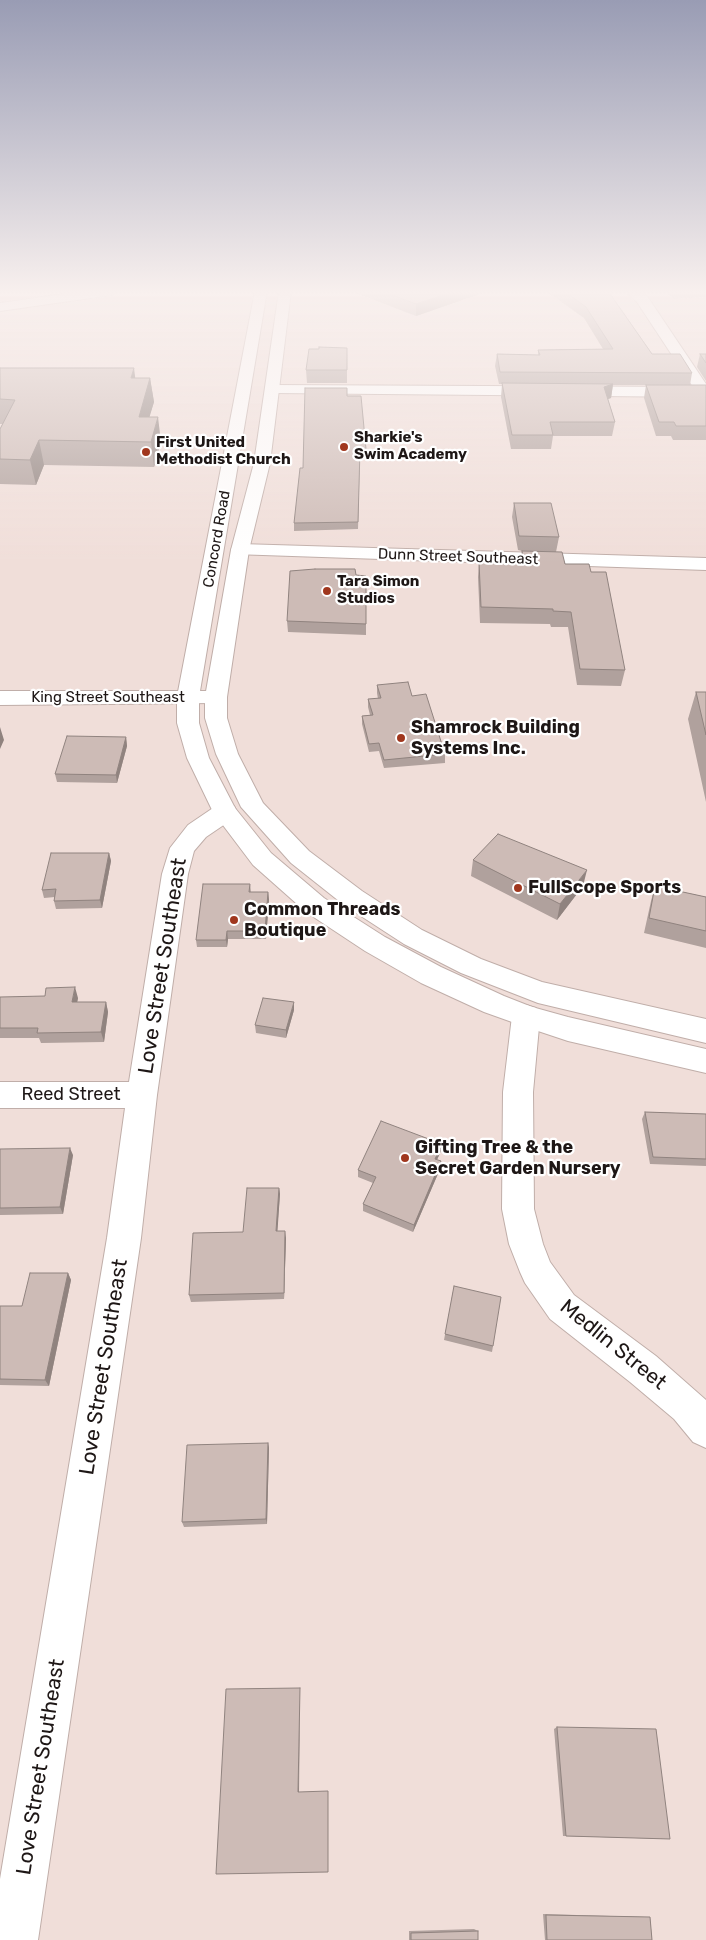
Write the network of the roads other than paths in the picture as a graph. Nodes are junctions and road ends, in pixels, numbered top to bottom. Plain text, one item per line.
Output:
1 (245, 382) edge
2 (273, 382) edge
3 (698, 382) edge
4 (272, 389) junction
5 (705, 392) edge
6 (240, 550) junction
7 (706, 564) edge
8 (0, 698) edge
9 (188, 698) junction
10 (216, 698) junction
11 (224, 812) junction
12 (526, 1016) junction
13 (706, 1031) edge
14 (706, 1061) edge
15 (0, 1095) edge
16 (142, 1095) junction
17 (706, 1429) edge
18 (14, 1940) edge

1 - 9 main road, Concord Road
2 - 4 main road, Concord Road
3 - 5 main road
4 - 5 main road
4 - 6 main road, Concord Road
6 - 7 main road, Dunn Street Southeast
6 - 10 main road, Concord Road
8 - 9 main road, King Street Southeast
9 - 10 main road, King Street Southeast
9 - 11 main road, Concord Road
10 - 13 main road, Concord Road
11 - 12 main road, Concord Road
11 - 16 main road, Love Street Southeast
12 - 14 main road, Concord Road
12 - 17 main road, Medlin Street
15 - 16 main road, Reed Street
16 - 18 main road, Love Street Southeast

